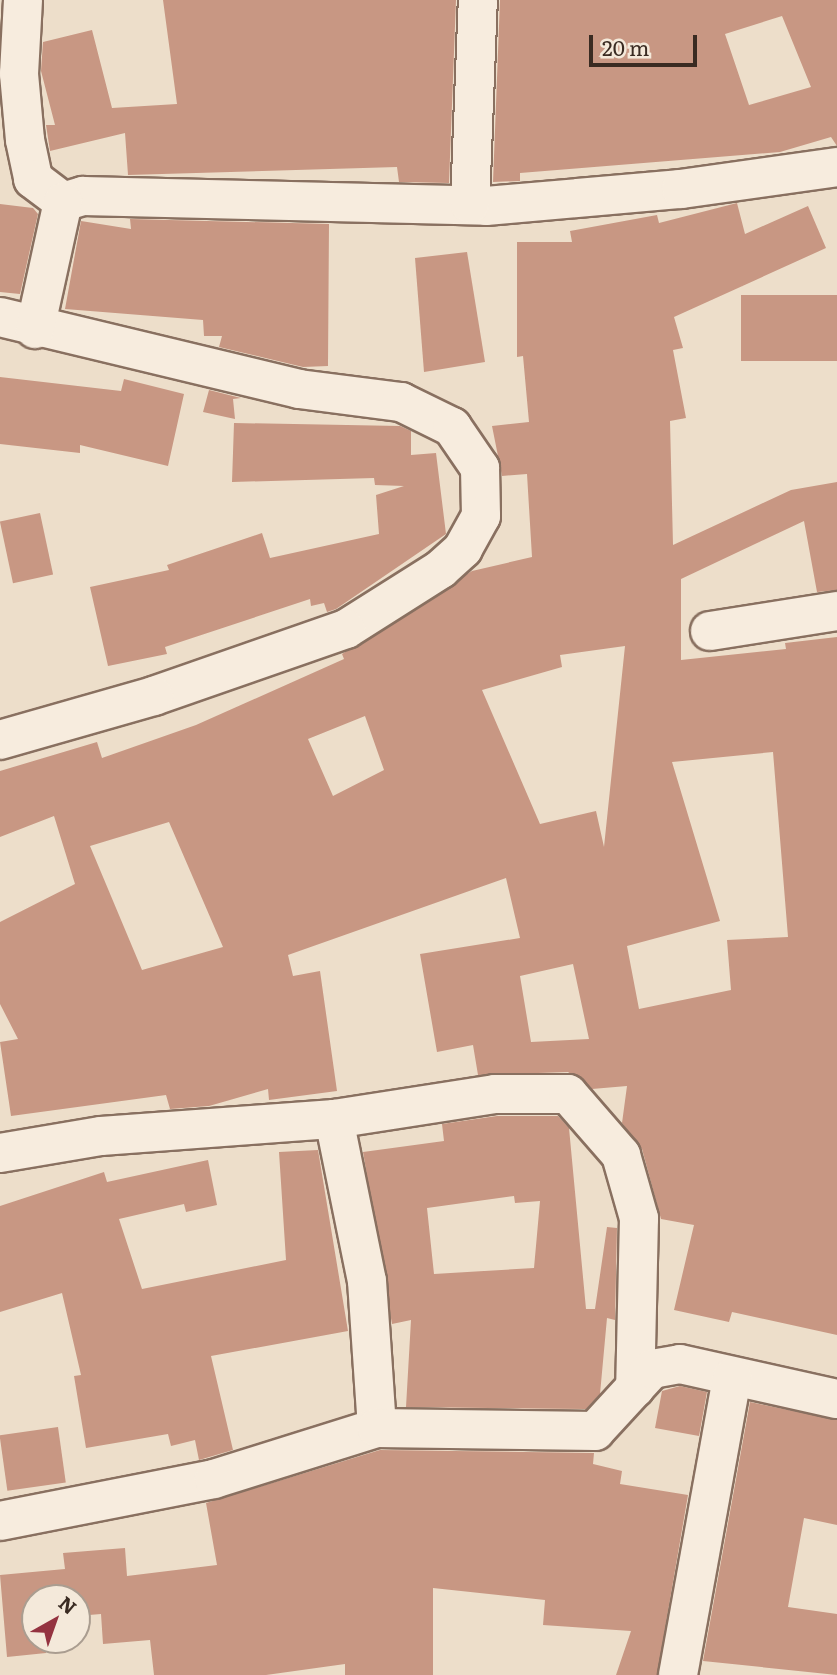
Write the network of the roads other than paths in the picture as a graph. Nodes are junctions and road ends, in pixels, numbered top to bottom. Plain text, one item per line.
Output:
1 (23, 0) edge
2 (478, 0) edge
3 (837, 167) edge
4 (63, 202) junction
5 (470, 204) junction
6 (17, 323) edge
7 (837, 611) edge
8 (710, 631) dead end
9 (0, 740) edge
10 (334, 1119) junction
11 (0, 1153) edge
12 (732, 1377) junction
13 (635, 1388) junction
14 (837, 1399) edge
15 (377, 1428) junction
16 (0, 1521) edge
17 (678, 1675) edge

1 - 4 street
2 - 5 street
3 - 5 street
4 - 5 street
4 - 6 street
6 - 9 street
7 - 8 street
10 - 11 street
10 - 13 street
10 - 15 street
12 - 13 street
12 - 14 street
12 - 17 street
13 - 15 street
15 - 16 street

